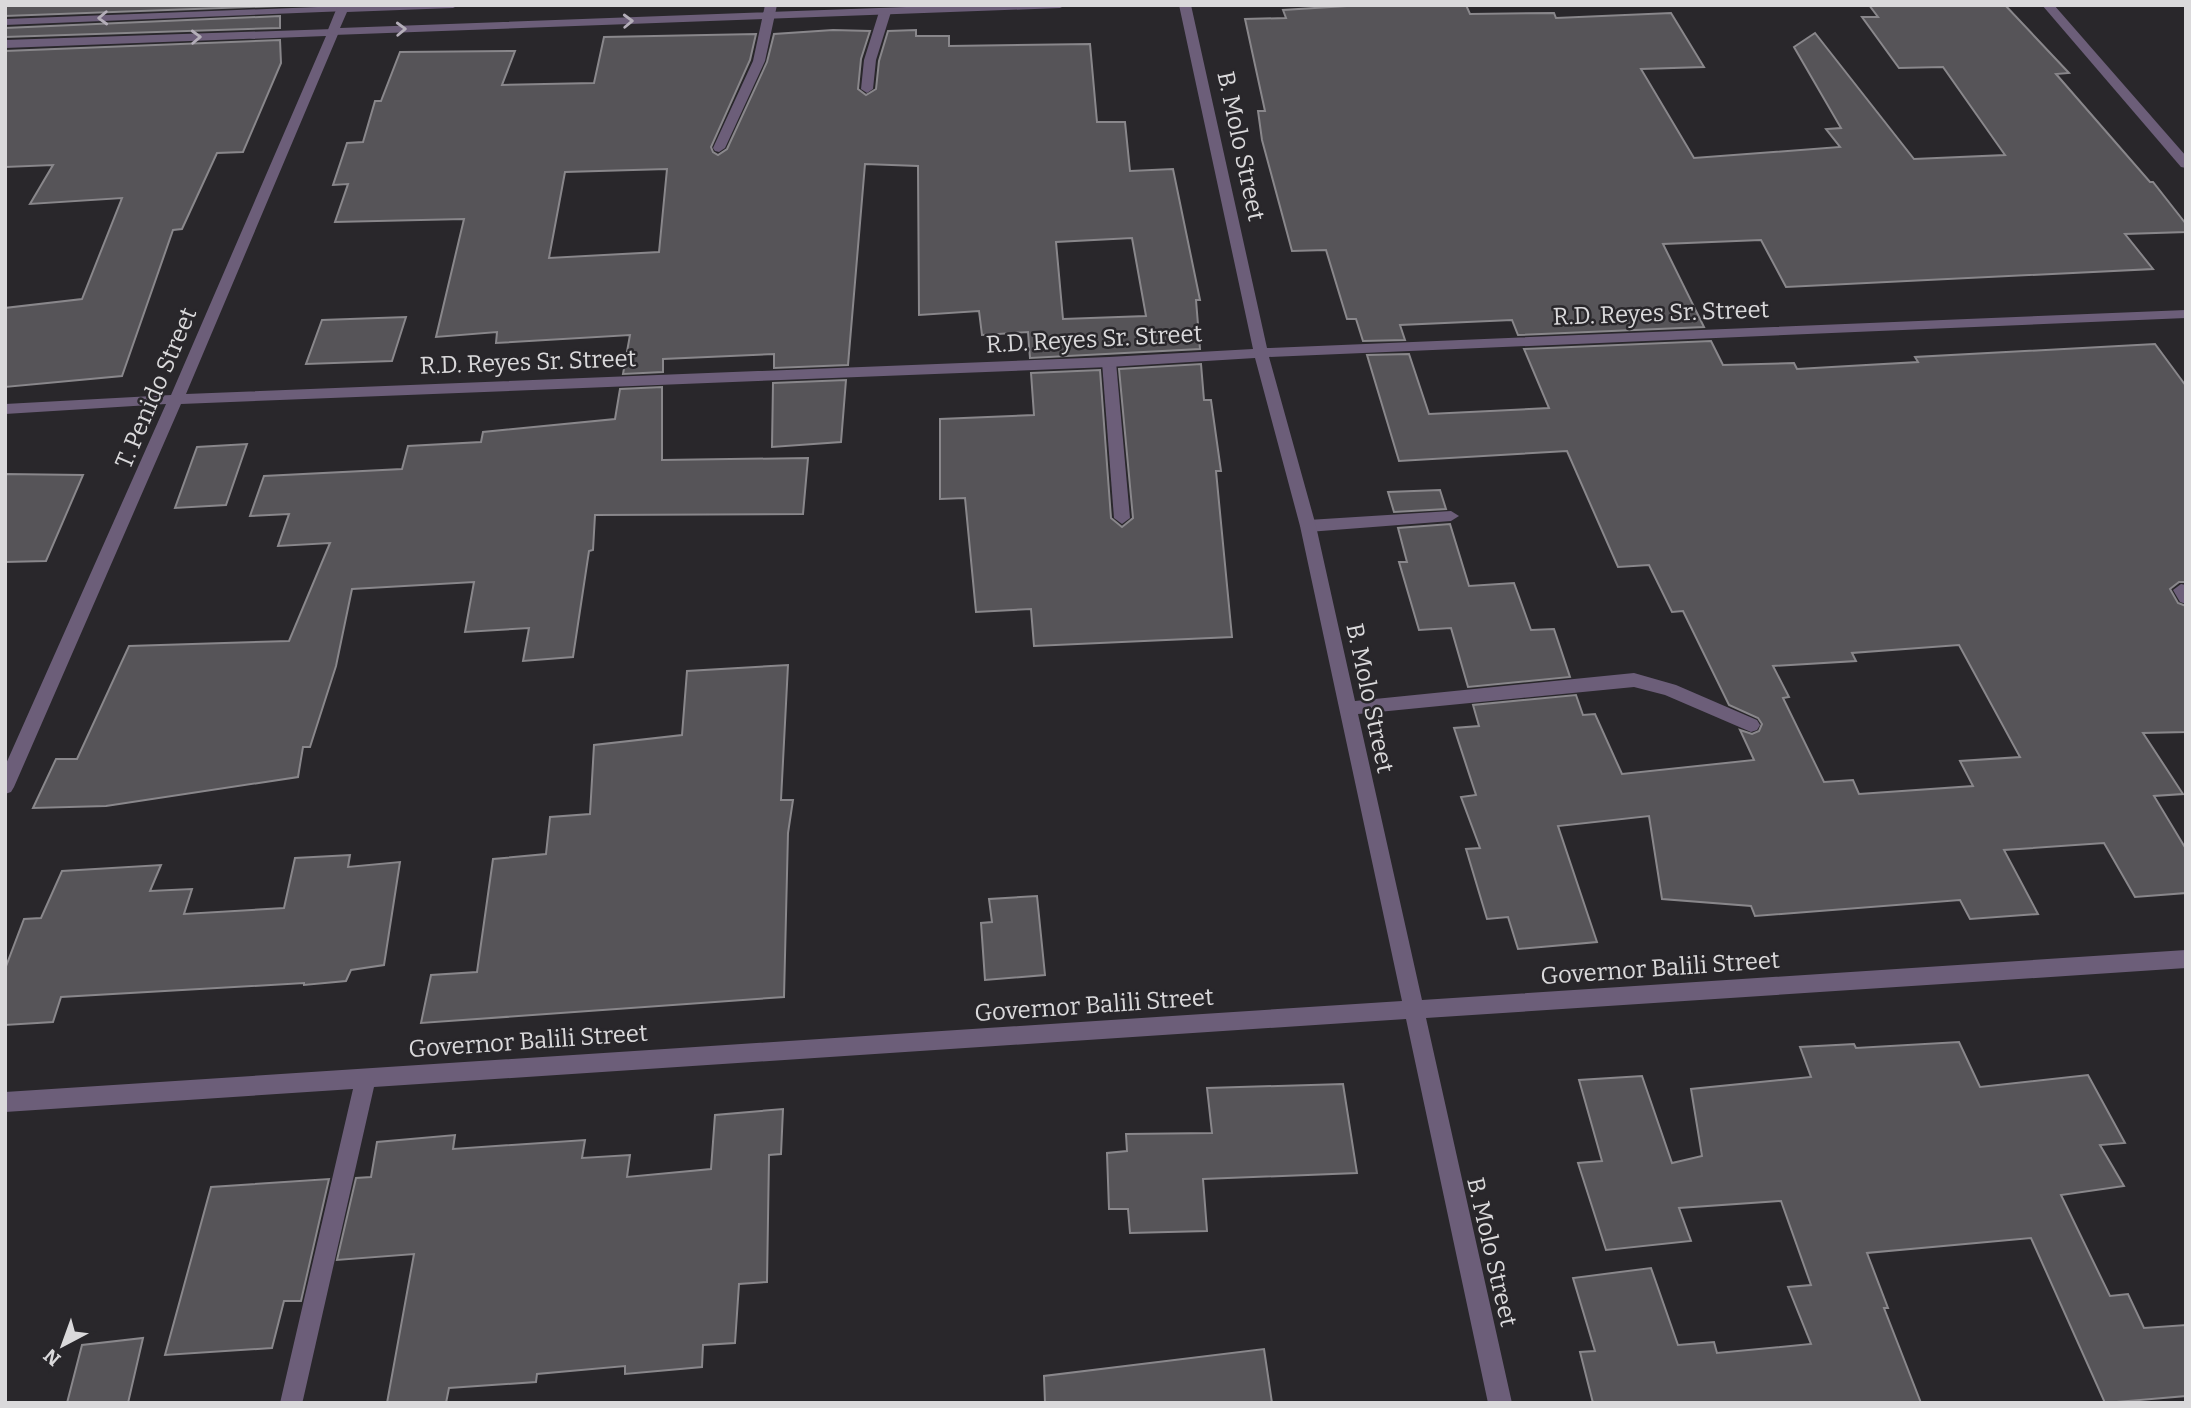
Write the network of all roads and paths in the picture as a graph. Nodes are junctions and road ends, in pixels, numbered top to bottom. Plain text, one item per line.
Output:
1 (453, 5) edge
2 (1060, 5) edge
3 (1185, 5) edge
4 (2048, 5) edge
5 (343, 7) edge
6 (770, 11) edge
7 (885, 12) junction
8 (5, 22) edge
9 (333, 32) junction
10 (5, 44) edge
11 (867, 89) dead end
12 (719, 148) dead end
13 (2186, 164) edge
14 (2186, 314) edge
15 (1261, 352) junction
16 (1109, 362) junction
17 (176, 399) junction
18 (5, 409) edge
19 (1451, 516) dead end
20 (1122, 518) dead end
21 (1308, 526) junction
22 (1348, 708) junction
23 (1751, 725) dead end
24 (5, 787) edge
25 (2186, 959) edge
26 (1413, 1011) junction
27 (366, 1078) junction
28 (5, 1102) edge
29 (291, 1400) dead end
30 (1500, 1403) edge

1 - 5 street
2 - 7 street
3 - 15 street, B. Molo Street
4 - 13 street
5 -> 8 street
5 - 9 street, T. Penido Street
6 - 7 street
9 -> 6 street
6 - 12 street
7 - 11 street
10 -> 9 street
9 - 17 street, T. Penido Street
14 - 15 street, R.D. Reyes Sr. Street
15 - 16 street, R.D. Reyes Sr. Street
15 - 21 street, B. Molo Street
16 - 17 street, R.D. Reyes Sr. Street
16 - 20 street
17 - 18 street, R.D. Reyes Sr. Street
17 - 24 street, T. Penido Street
19 - 21 street
21 - 22 street, B. Molo Street
22 - 23 street
22 - 26 street, B. Molo Street
25 - 26 street, Governor Balili Street
26 - 27 street, Governor Balili Street
26 - 30 street, B. Molo Street
27 - 28 street, Governor Balili Street
27 - 29 street

